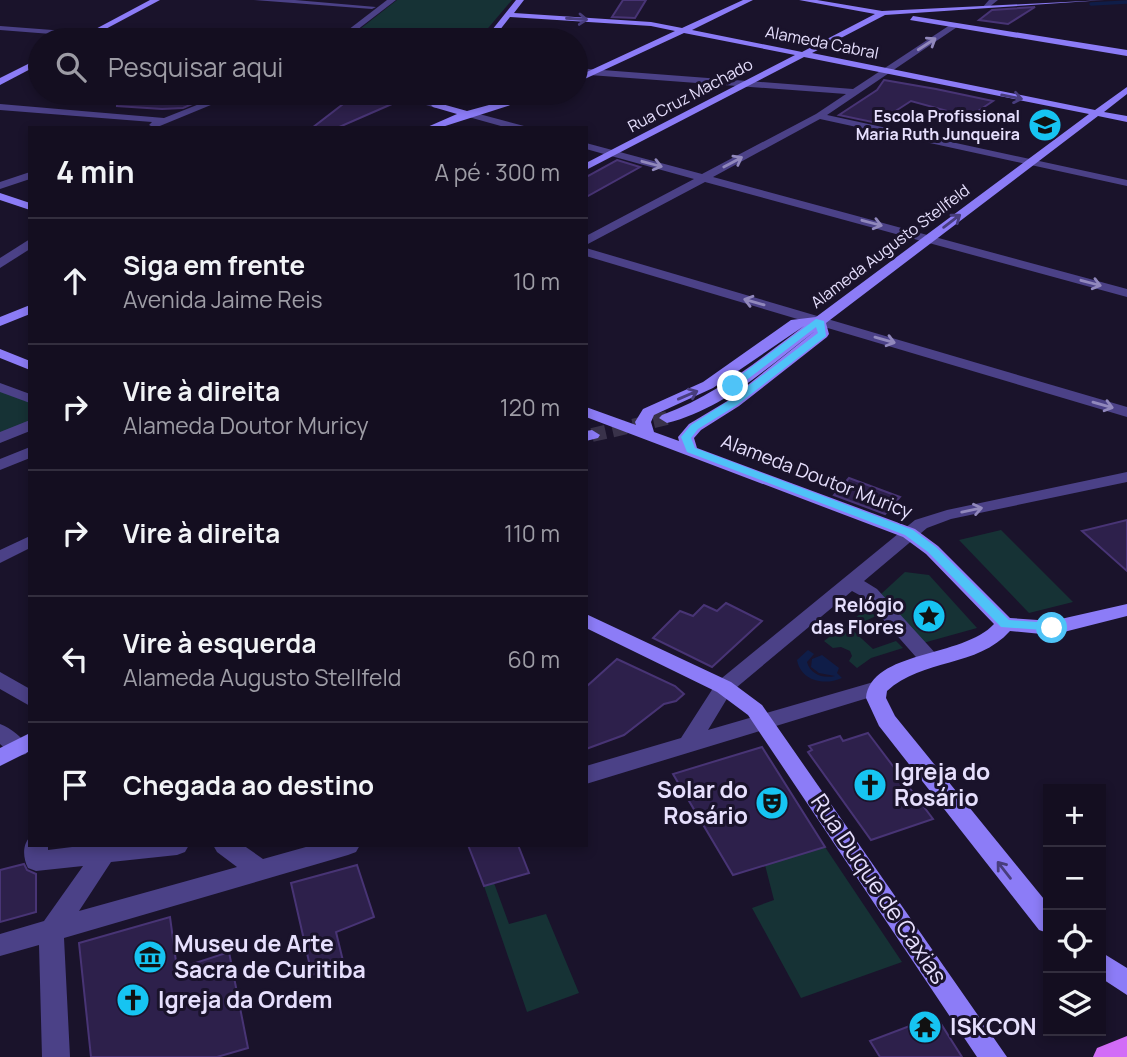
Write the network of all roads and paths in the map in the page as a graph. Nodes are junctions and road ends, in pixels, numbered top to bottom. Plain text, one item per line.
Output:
1 (156, 0) edge
2 (258, 0) edge
3 (393, 0) edge
4 (520, 0) edge
5 (748, 0) edge
6 (803, 0) edge
7 (994, 0) edge
8 (1101, 0) edge
9 (985, 6) junction
10 (372, 7) dead end
11 (883, 13) junction
12 (509, 15) junction
13 (956, 25) junction
14 (0, 28) edge
15 (103, 28) edge
16 (356, 28) edge
17 (498, 28) edge
18 (28, 30) edge
19 (683, 31) junction
20 (1127, 53) edge
21 (801, 54) junction
22 (28, 67) edge
23 (886, 71) junction
24 (588, 72) edge
25 (594, 72) junction
26 (588, 75) edge
27 (0, 82) edge
28 (745, 84) junction
29 (1127, 90) edge
30 (855, 92) junction
31 (205, 105) edge
32 (215, 105) edge
33 (436, 105) edge
34 (500, 105) edge
35 (0, 107) edge
36 (1096, 113) junction
37 (468, 114) junction
38 (819, 116) junction
39 (1127, 120) edge
40 (156, 125) edge
41 (172, 126) edge
42 (435, 126) edge
43 (513, 126) edge
44 (588, 147) edge
45 (613, 153) junction
46 (1031, 162) junction
47 (588, 166) edge
48 (28, 176) edge
49 (704, 178) junction
50 (1127, 183) edge
51 (0, 186) edge
52 (0, 196) edge
53 (28, 206) edge
54 (929, 239) junction
55 (588, 240) edge
56 (28, 244) edge
57 (588, 253) edge
58 (0, 264) edge
59 (1127, 293) edge
60 (28, 310) edge
61 (819, 321) junction
62 (0, 322) edge
63 (0, 354) edge
64 (28, 365) edge
65 (0, 387) edge
66 (28, 398) edge
67 (1127, 412) edge
68 (588, 413) edge
69 (667, 418) tunnel mouth
70 (28, 426) edge
71 (647, 434) junction
72 (0, 438) edge
73 (690, 450) junction
74 (28, 453) edge
75 (0, 465) edge
76 (1127, 477) edge
77 (909, 533) junction
78 (28, 542) edge
79 (0, 557) edge
80 (850, 581) junction
81 (1127, 610) edge
82 (588, 621) edge
83 (1005, 624) junction
84 (930, 660) junction
85 (0, 680) edge
86 (724, 687) junction
87 (877, 688) junction
88 (28, 698) edge
89 (766, 722) junction
90 (0, 732) edge
91 (688, 745) junction
92 (16, 749) edge
93 (588, 774) edge
94 (36, 847) edge
95 (108, 847) edge
96 (159, 847) edge
97 (228, 847) edge
98 (341, 847) edge
99 (261, 871) junction
100 (1043, 916) edge
101 (51, 932) junction
102 (0, 945) edge
103 (1106, 967) edge
104 (1127, 983) edge
105 (1127, 1049) edge
106 (56, 1057) edge
107 (993, 1057) edge
108 (1107, 1057) edge

1 - 15 street
2 - 10 street
3 - 16 street
4 - 12 street
5 - 19 street
6 - 11 street
7 - 9 street
8 - 9 street
9 - 11 street
11 - 13 street
11 - 21 street, Rua Cruz Machado
12 - 17 street
12 -> 19 street, Alameda Cabral
13 - 20 street
23 -> 13 street
14 - 18 street
19 - 21 street, Alameda Cabral
19 - 25 street
21 - 23 street, Alameda Cabral
21 - 28 street, Rua Cruz Machado
22 - 27 street
23 - 30 street
23 -> 36 street, Alameda Cabral
24 - 25 street
25 - 26 street
25 - 28 street
28 - 30 street
28 - 45 street, Rua Cruz Machado
29 - 36 street, Alameda Augusto Stellfeld
30 - 38 street
31 - 40 street
32 - 41 street
33 - 37 street
34 - 37 street
35 - 40 street
36 - 39 street, Alameda Cabral
36 - 46 street, Alameda Augusto Stellfeld
37 - 42 street
37 - 43 street
38 - 46 street
49 -> 38 street
44 - 45 street
45 - 47 street, Rua Cruz Machado
45 -> 49 street
46 - 50 street
54 -> 46 street, Alameda Augusto Stellfeld
48 - 51 street
49 -> 54 street
49 - 55 street
52 - 53 street
54 -> 59 street
54 - 61 street, Alameda Augusto Stellfeld
56 - 58 street
61 -> 57 street
60 - 62 street
61 -> 67 street
61 - 69 street, Alameda Augusto Stellfeld
71 -> 61 street
61 - 73 street
63 - 64 street
65 - 66 street
68 - 71 street, Alameda Doutor Muricy
70 - 72 street
71 - 73 street, Alameda Doutor Muricy
73 - 77 street, Alameda Doutor Muricy
74 - 75 street
77 -> 76 street
77 - 80 street
77 - 83 street, Alameda Doutor Muricy
78 - 79 street
80 - 84 street
80 - 86 street
81 - 83 street
82 - 86 street, Rua Duque de Caxias
83 - 84 street
84 - 87 street
85 - 88 street
86 - 89 street, Rua Duque de Caxias
86 - 91 street
87 - 89 street
100 -> 87 street
89 - 91 street
89 - 107 street, Rua Duque de Caxias
90 - 92 street
91 - 93 street
94 - 96 street
95 - 101 street
97 - 99 street
98 - 99 street
99 - 101 street
101 - 102 street
101 - 106 street
103 - 104 street
105 - 108 main road

